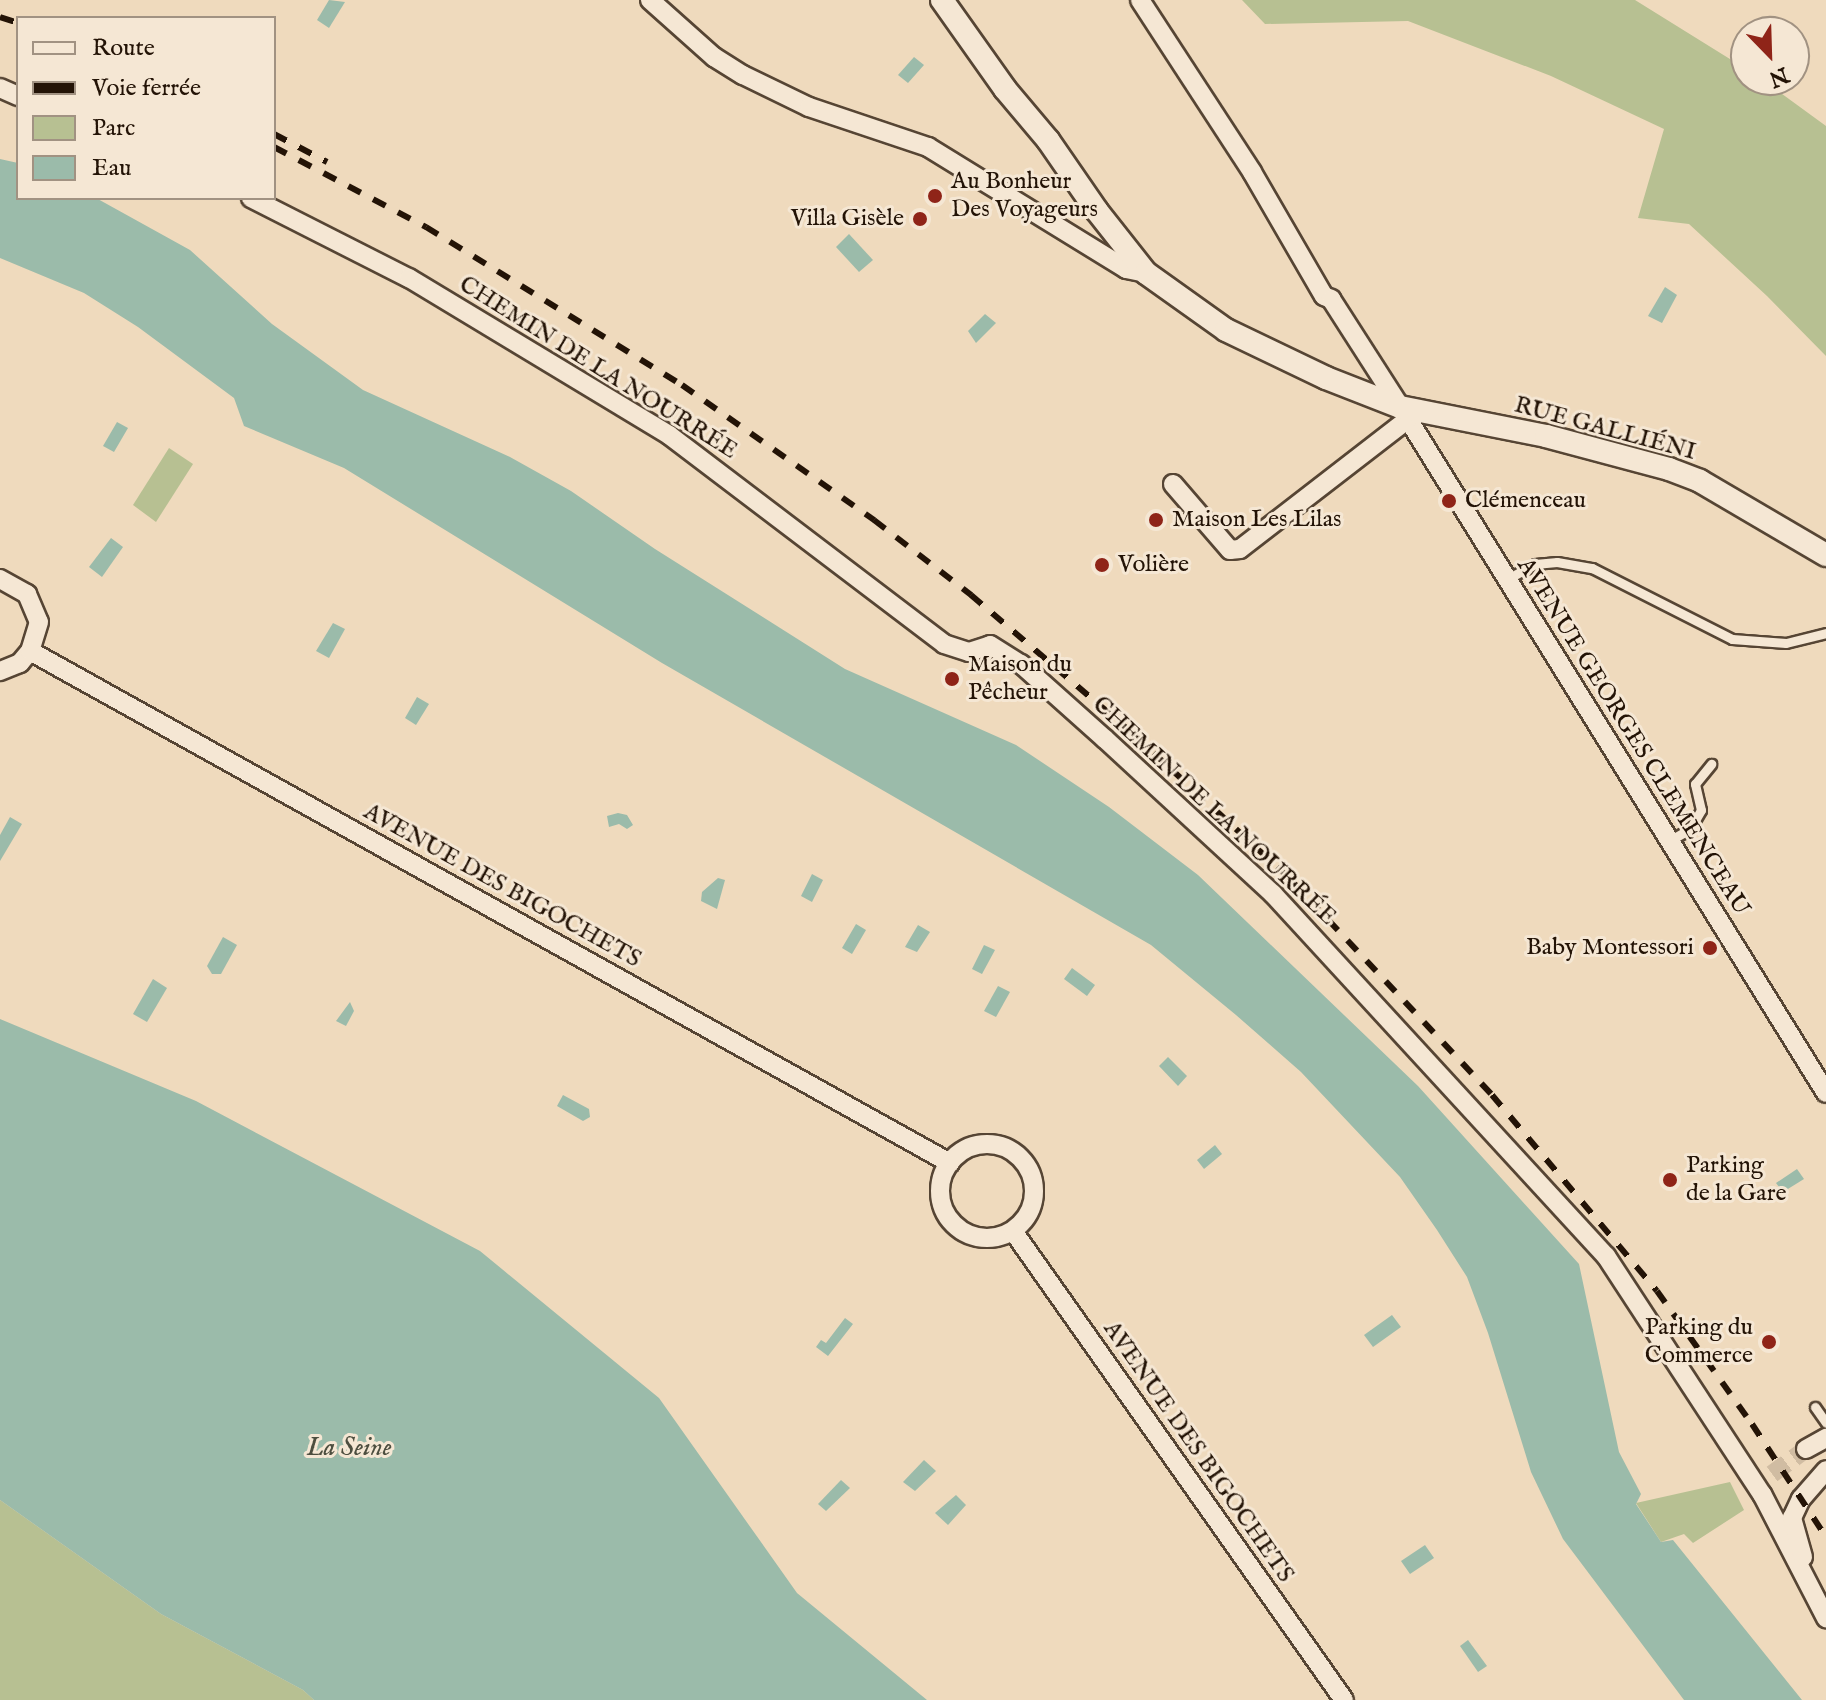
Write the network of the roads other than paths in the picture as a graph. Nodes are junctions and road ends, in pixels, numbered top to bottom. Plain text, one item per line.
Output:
1 (650, 0) edge
2 (942, 0) edge
3 (1140, 0) edge
4 (255, 200) edge
5 (1146, 273) junction
6 (1404, 413) junction
7 (1173, 484) dead end
8 (1826, 555) edge
9 (0, 579) edge
10 (1507, 579) junction
11 (1826, 633) edge
12 (30, 651) junction
13 (0, 671) edge
14 (1711, 764) dead end
15 (1669, 841) junction
16 (1826, 1093) edge
17 (950, 1163) junction
18 (1013, 1231) junction
19 (1815, 1407) dead end
20 (1826, 1423) edge
21 (1826, 1438) edge
22 (1806, 1449) tunnel mouth
23 (1826, 1470) edge
24 (1772, 1474) tunnel mouth
25 (1754, 1485) junction
26 (1813, 1591) junction
27 (1826, 1618) edge
28 (1344, 1700) edge

1 - 5 street
2 - 5 street, RUE GALLIÉNI
3 - 6 street, AVENUE GEORGES CLEMENCEAU
4 - 25 street, CHEMIN DE LA NOURRÉE
5 - 6 street, RUE GALLIÉNI
6 - 7 street
6 - 8 street, RUE GALLIÉNI
6 - 10 street, AVENUE GEORGES CLEMENCEAU
9 - 12 street
10 - 11 lane
10 - 15 street, AVENUE GEORGES CLEMENCEAU
12 - 13 street
12 - 17 street, AVENUE DES BIGOCHETS
14 - 15 lane
15 - 16 street, AVENUE GEORGES CLEMENCEAU
17 - 18 street
17 - 18 street
18 - 28 street, AVENUE DES BIGOCHETS
19 - 20 lane
21 - 22 street
23 - 26 street
24 - 25 street
25 - 26 street, CHEMIN DE LA NOURRÉE
26 - 27 street

